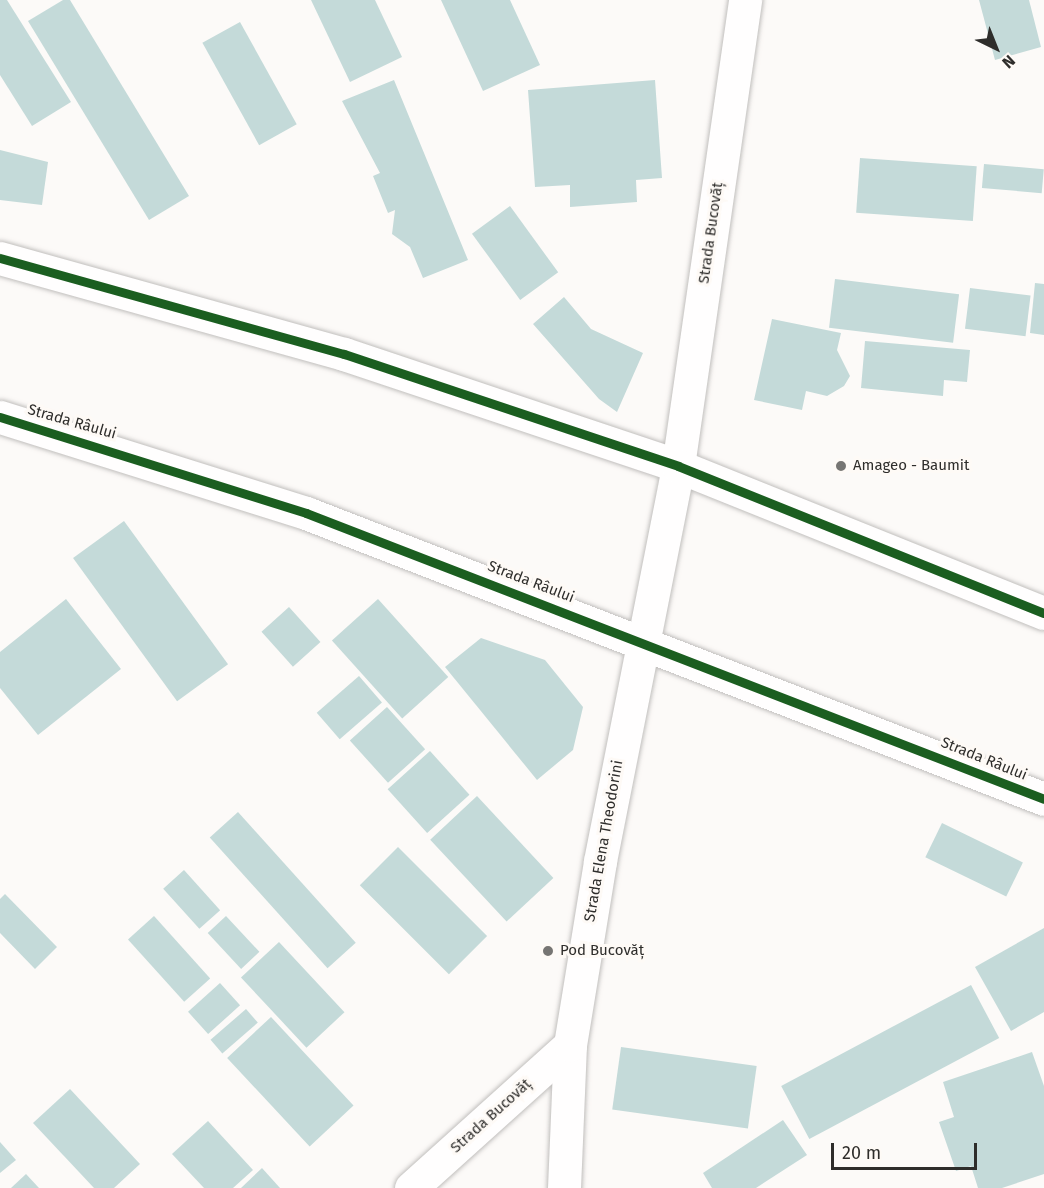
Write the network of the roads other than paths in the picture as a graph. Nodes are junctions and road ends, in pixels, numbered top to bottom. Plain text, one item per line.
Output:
1 (745, 0) edge
2 (0, 258) edge
3 (0, 417) edge
4 (678, 466) junction
5 (1044, 613) edge
6 (641, 639) junction
7 (1044, 799) edge
8 (570, 1045) junction
9 (411, 1188) edge
10 (564, 1188) edge

1 - 4 main road, Strada Bucovăț
2 - 4 main road
3 - 6 main road, Strada Râului
4 - 5 main road
4 - 6 main road, Strada Bucovăț
6 - 7 main road, Strada Râului
6 - 8 main road, Strada Elena Theodorini
8 - 9 main road, Strada Bucovăț
8 - 10 main road, Strada Elena Theodorini

